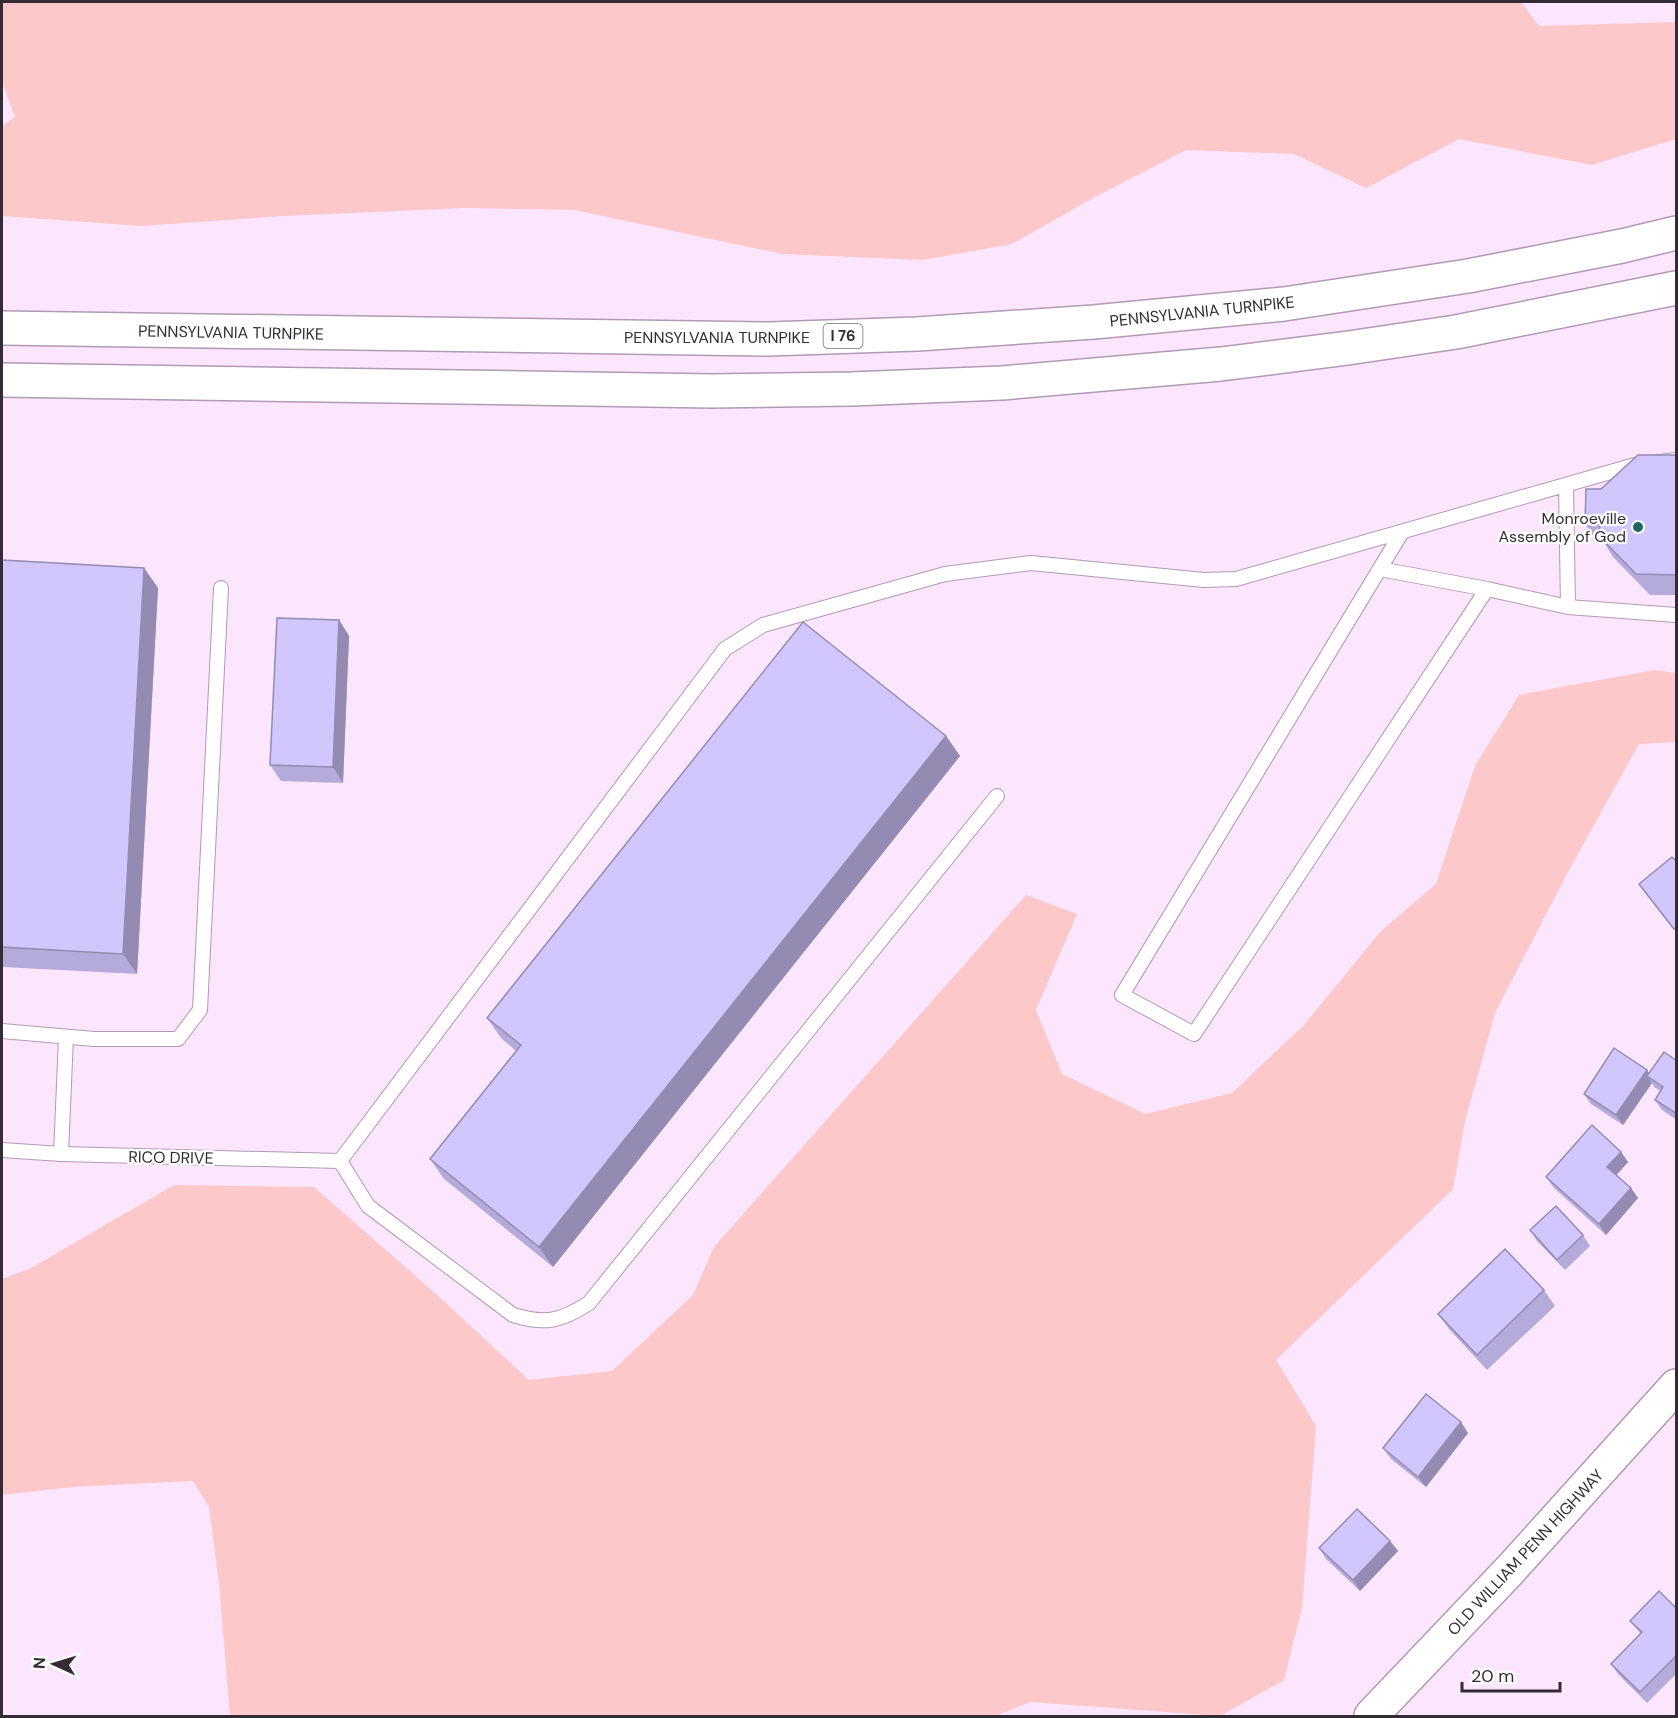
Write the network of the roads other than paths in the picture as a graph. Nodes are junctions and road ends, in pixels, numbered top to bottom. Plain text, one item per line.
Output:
1 (1677, 233) edge
2 (1677, 288) edge
3 (2, 328) edge
4 (2, 380) edge
5 (1677, 459) edge
6 (1566, 485) junction
7 (1402, 532) junction
8 (1380, 568) junction
9 (221, 588) dead end
10 (1487, 588) junction
11 (1568, 607) junction
12 (1677, 615) edge
13 (997, 796) dead end
14 (2, 1031) edge
15 (66, 1037) junction
16 (2, 1150) edge
17 (61, 1154) junction
18 (340, 1161) junction
19 (1677, 1386) edge
20 (1371, 1716) edge

1 - 3 main road, PENNSYLVANIA TURNPIKE / I 76
2 - 4 main road
5 - 6 lane
6 - 7 lane
6 - 11 lane
7 - 8 lane
7 - 18 lane
8 - 10 lane
8 - 10 lane
9 - 15 lane
10 - 11 lane
11 - 12 lane
13 - 18 lane
14 - 15 lane
15 - 17 lane
16 - 17 lane, RICO DRIVE
17 - 18 lane, RICO DRIVE
19 - 20 main road, OLD WILLIAM PENN HIGHWAY

